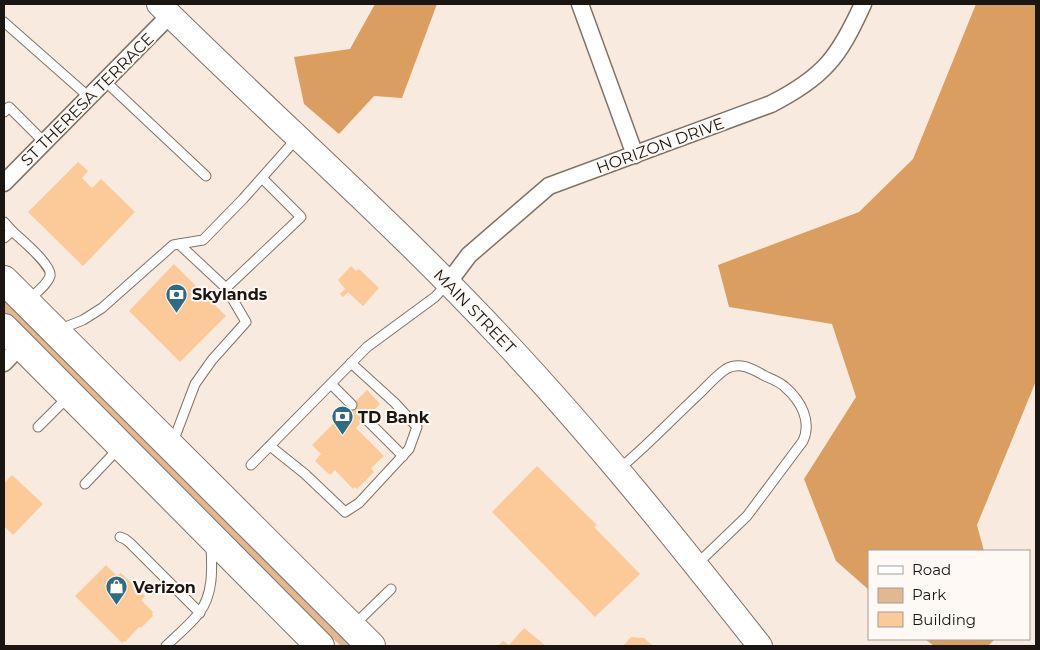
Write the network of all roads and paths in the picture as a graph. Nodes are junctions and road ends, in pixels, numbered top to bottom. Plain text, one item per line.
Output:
1 (580, 4) edge
2 (862, 4) edge
3 (165, 9) edge
4 (4, 22) edge
5 (105, 82) junction
6 (89, 97) junction
7 (4, 112) edge
8 (298, 137) junction
9 (44, 142) junction
10 (634, 155) junction
11 (206, 176) dead end
12 (262, 178) junction
13 (4, 183) edge
14 (4, 222) edge
15 (12, 231) junction
16 (4, 238) edge
17 (179, 244) junction
18 (4, 280) edge
19 (448, 283) junction
20 (226, 288) junction
21 (26, 302) junction
22 (55, 331) junction
23 (10, 346) edge
24 (351, 364) junction
25 (331, 384) junction
26 (71, 395) junction
27 (352, 405) dead end
28 (365, 418) dead end
29 (38, 427) dead end
30 (122, 446) junction
31 (270, 446) junction
32 (171, 447) junction
33 (403, 456) junction
34 (251, 465) dead end
35 (619, 469) junction
36 (85, 484) dead end
37 (211, 535) junction
38 (120, 537) dead end
39 (696, 565) junction
40 (391, 589) dead end
41 (200, 613) junction
42 (352, 627) junction
43 (166, 646) edge
44 (320, 646) edge
45 (371, 646) edge
46 (760, 646) edge

1 - 10 street
2 - 10 street, HORIZON DRIVE
3 - 5 street, ST THERESA TERRACE
3 - 8 street, MAIN STREET
4 - 6 lane
5 - 6 street, ST THERESA TERRACE
5 - 11 lane
6 - 9 street, ST THERESA TERRACE
7 - 9 lane
8 - 12 lane
8 - 19 street, MAIN STREET
9 - 13 street, ST THERESA TERRACE
10 - 19 street, HORIZON DRIVE
12 - 17 lane
12 - 20 lane
14 - 15 lane
15 - 16 lane
15 - 21 lane
17 - 20 lane
17 - 22 lane
18 - 21 highway
19 - 24 lane
19 - 35 street, MAIN STREET
20 - 32 lane
21 - 22 highway
22 - 32 highway
23 - 26 highway
24 - 25 lane
24 - 33 lane
25 - 27 lane
25 - 31 lane
26 - 29 lane
26 - 30 highway
28 - 33 lane
30 - 36 lane
30 - 37 highway
31 - 33 lane
31 - 34 lane
32 - 42 highway
35 - 39 street, MAIN STREET
35 - 39 lane
37 - 41 lane
37 - 44 highway
38 - 41 lane
39 - 46 street, MAIN STREET
40 - 42 lane
41 - 43 lane
42 - 45 highway

